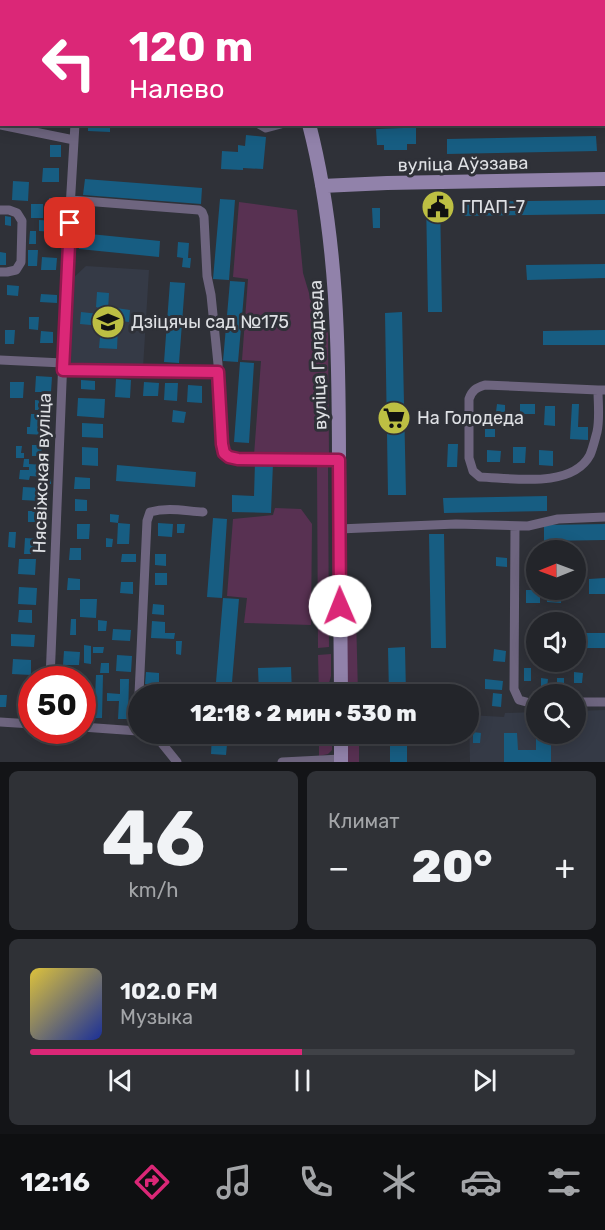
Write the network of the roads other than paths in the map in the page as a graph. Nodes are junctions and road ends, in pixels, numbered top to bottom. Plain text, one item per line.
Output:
1 (9, 126) edge
2 (75, 126) edge
3 (310, 126) edge
4 (74, 140) junction
5 (605, 179) edge
6 (322, 186) junction
7 (71, 200) junction
8 (0, 210) edge
9 (0, 272) edge
10 (0, 360) edge
11 (63, 367) junction
12 (218, 372) junction
13 (602, 390) edge
14 (339, 460) junction
15 (203, 512) dead end
16 (605, 517) edge
17 (515, 526) junction
18 (339, 529) junction
19 (51, 666) edge
20 (139, 684) edge
21 (341, 684) edge
22 (526, 702) edge
23 (586, 702) edge
24 (605, 702) edge
25 (0, 722) edge
26 (18, 723) edge
27 (96, 729) edge
28 (128, 730) edge
29 (162, 744) edge
30 (341, 744) edge
31 (341, 761) edge
32 (177, 762) edge
33 (282, 762) edge

1 - 4 street
2 - 4 street, Нясвіжская вуліца
3 - 6 main road, вуліца Галадзеда
4 - 7 street, Нясвіжская вуліца
5 - 6 main road, вуліца Аўэзава
6 - 14 main road, вуліца Галадзеда
7 - 11 street, Нясвіжская вуліца
7 - 12 street
8 - 9 street
10 - 11 street
11 - 12 street
11 - 19 street, Нясвіжская вуліца
12 - 14 street
13 - 13 street
14 - 18 main road, вуліца Галадзеда
15 - 20 street
16 - 17 street
17 - 18 street
17 - 22 street
18 - 21 main road, вуліца Галадзеда
23 - 24 street
25 - 26 street
27 - 28 street
29 - 32 street
30 - 31 main road
31 - 33 street

